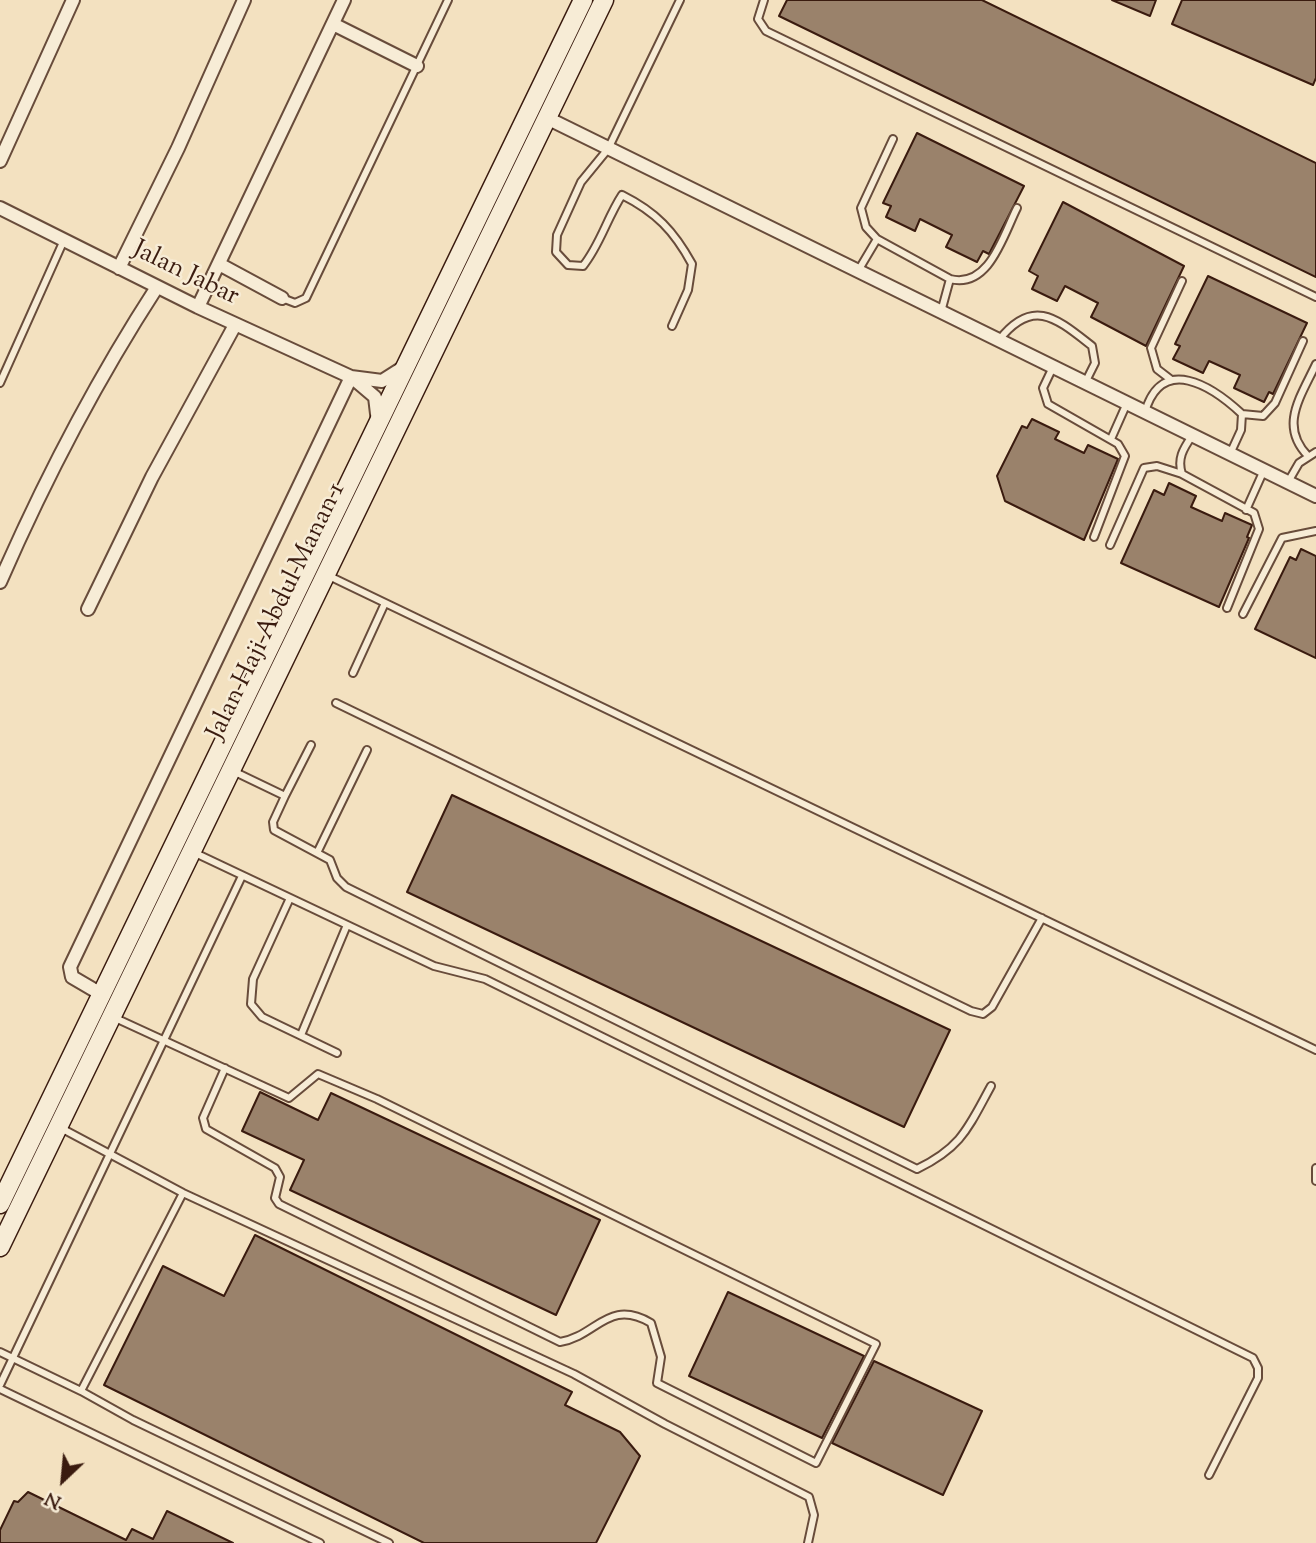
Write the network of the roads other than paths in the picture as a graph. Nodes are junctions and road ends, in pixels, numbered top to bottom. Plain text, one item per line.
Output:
1 (73, 0) edge
2 (244, 0) edge
3 (344, 0) edge
4 (449, 0) edge
5 (583, 0) edge
6 (604, 0) edge
7 (680, 0) edge
8 (764, 0) edge
9 (333, 24) junction
10 (417, 66) junction
11 (547, 118) junction
12 (893, 139) dead end
13 (608, 149) junction
14 (0, 161) edge
15 (0, 208) edge
16 (1017, 208) dead end
17 (877, 239) junction
18 (64, 240) junction
19 (219, 264) junction
20 (119, 268) junction
21 (859, 271) junction
22 (950, 279) junction
23 (1182, 281) dead end
24 (157, 287) junction
25 (1316, 297) edge
26 (282, 298) joint
27 (198, 307) junction
28 (941, 312) junction
29 (235, 325) junction
30 (672, 326) dead end
31 (999, 340) junction
32 (1303, 341) dead end
33 (407, 364) junction
34 (1316, 365) edge
35 (1053, 367) junction
36 (351, 377) junction
37 (1170, 379) junction
38 (0, 383) edge
39 (1085, 383) junction
40 (1127, 403) junction
41 (1145, 412) junction
42 (1242, 414) junction
43 (377, 426) junction
44 (1193, 435) junction
45 (1111, 439) junction
46 (1316, 452) edge
47 (1230, 454) junction
48 (1308, 456) junction
49 (1264, 470) junction
50 (1182, 474) junction
51 (1288, 482) junction
52 (1316, 496) edge
53 (1246, 510) junction
54 (1316, 531) edge
55 (1094, 537) dead end
56 (1110, 545) dead end
57 (326, 574) junction
58 (0, 582) edge
59 (385, 603) junction
60 (1227, 608) dead end
61 (88, 609) dead end
62 (1242, 614) dead end
63 (353, 673) dead end
64 (336, 703) dead end
65 (311, 745) dead end
66 (367, 750) dead end
67 (231, 771) junction
68 (285, 796) junction
69 (192, 851) junction
70 (317, 853) junction
71 (242, 876) junction
72 (289, 898) junction
73 (1042, 918) junction
74 (347, 925) junction
75 (97, 992) junction
76 (112, 1016) junction
77 (300, 1035) junction
78 (164, 1040) junction
79 (1316, 1050) edge
80 (337, 1053) dead end
81 (225, 1068) junction
82 (991, 1086) dead end
83 (58, 1127) junction
84 (110, 1154) junction
85 (1316, 1168) edge
86 (1316, 1181) edge
87 (183, 1194) junction
88 (0, 1204) edge
89 (0, 1247) edge
90 (0, 1352) edge
91 (13, 1357) junction
92 (0, 1387) edge
93 (81, 1391) junction
94 (1209, 1475) dead end
95 (320, 1543) edge
96 (389, 1543) edge
97 (808, 1543) edge

1 - 14 street
2 - 20 street
3 - 9 street
4 - 10 lane
5 - 33 street, Jalan Haji Abdul Manan 1
6 - 11 street, Jalan Haji Abdul Manan 1
7 - 13 lane
8 - 25 lane
9 - 10 street
9 - 19 street
10 - 26 lane
11 - 13 street
11 - 57 street, Jalan Haji Abdul Manan 1
12 - 17 lane
13 - 21 street
13 - 30 lane
15 - 18 street, Jalan Jabar
16 - 22 lane
17 - 21 lane
17 - 22 lane
18 - 20 street, Jalan Jabar
18 - 38 lane
19 - 26 street
19 - 27 street
20 - 24 street, Jalan Jabar
21 - 28 street
22 - 28 lane
23 - 37 lane
24 - 27 street, Jalan Jabar
24 - 58 street
27 - 29 street, Jalan Jabar
28 - 31 street
29 - 36 street, Jalan Jabar
29 - 61 street
31 - 35 street
31 - 39 lane
32 - 42 lane
33 - 36 street
33 - 43 street, Jalan Haji Abdul Manan 1
34 - 48 lane
35 - 39 street
35 - 45 lane
36 - 43 street
36 - 75 street
37 - 41 lane
37 - 42 lane
39 - 40 street
40 - 41 street
40 - 45 lane
41 - 44 street
42 - 47 lane
43 - 75 street, Jalan Haji Abdul Manan 1
44 - 47 street
44 - 50 lane
45 - 55 lane
46 - 48 lane
47 - 49 street
48 - 51 lane
49 - 51 street
49 - 53 lane
50 - 53 lane
50 - 56 lane
51 - 52 street
53 - 60 lane
54 - 62 lane
57 - 59 lane
57 - 67 street, Jalan Haji Abdul Manan 1
59 - 63 lane
59 - 73 lane
64 - 73 lane
65 - 68 lane
66 - 70 lane
67 - 68 lane
67 - 69 street, Jalan Haji Abdul Manan 1
68 - 70 lane
69 - 71 lane
69 - 76 street, Jalan Haji Abdul Manan 1
70 - 82 lane
71 - 72 lane
71 - 78 lane
72 - 74 lane
72 - 77 lane
73 - 79 lane
74 - 77 lane
74 - 94 lane
75 - 88 street, Jalan Haji Abdul Manan 1
76 - 78 lane
76 - 83 street, Jalan Haji Abdul Manan 1
77 - 80 lane
78 - 81 lane
78 - 84 lane
81 - 81 lane
83 - 84 lane
83 - 89 street, Jalan Haji Abdul Manan 1
84 - 87 lane
84 - 91 lane
85 - 86 lane
87 - 93 lane
87 - 97 lane
90 - 91 lane
91 - 92 lane
91 - 93 lane
92 - 95 lane
93 - 96 lane

